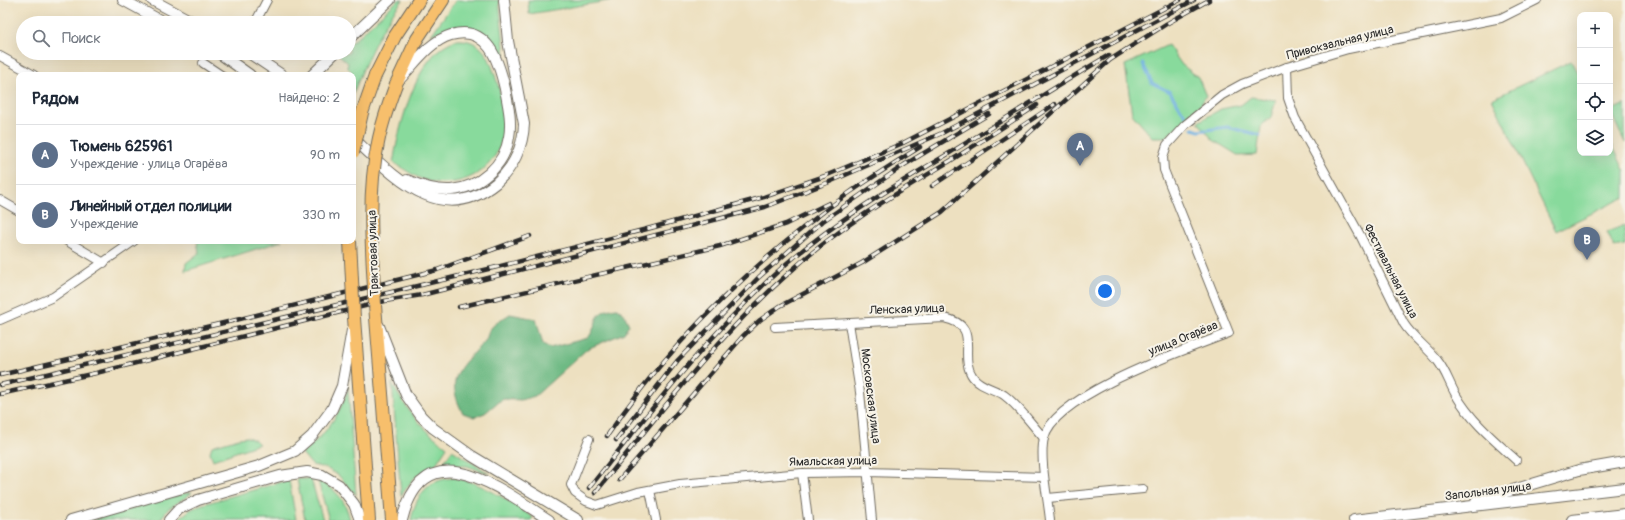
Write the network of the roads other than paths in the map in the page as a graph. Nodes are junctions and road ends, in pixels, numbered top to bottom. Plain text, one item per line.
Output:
1 (123, 0) edge
2 (152, 0) edge
3 (267, 0) edge
4 (390, 0) edge
5 (419, 0) edge
6 (443, 0) edge
7 (504, 0) edge
8 (1537, 0) edge
9 (152, 16) edge
10 (182, 16) edge
11 (259, 16) edge
12 (356, 33) edge
13 (0, 56) edge
14 (229, 60) edge
15 (260, 60) edge
16 (328, 60) edge
17 (203, 63) dead end
18 (1287, 67) junction
19 (29, 72) edge
20 (216, 72) edge
21 (246, 72) edge
22 (278, 72) edge
23 (315, 72) edge
24 (396, 84) junction
25 (356, 140) edge
26 (356, 141) edge
27 (1167, 145) joint
28 (396, 175) junction
29 (0, 200) edge
30 (16, 209) edge
31 (73, 244) edge
32 (130, 244) edge
33 (350, 244) edge
34 (104, 263) junction
35 (376, 317) junction
36 (354, 318) junction
37 (0, 320) edge
38 (849, 323) junction
39 (775, 327) dead end
40 (1044, 438) junction
41 (589, 440) dead end
42 (1516, 460) dead end
43 (1625, 462) edge
44 (868, 472) junction
45 (802, 473) junction
46 (1044, 477) junction
47 (1625, 488) edge
48 (1144, 489) dead end
49 (650, 490) junction
50 (1048, 498) junction
51 (1448, 509) junction
52 (1625, 514) edge
53 (71, 520) edge
54 (169, 520) edge
55 (360, 520) edge
56 (369, 520) edge
57 (392, 520) edge
58 (402, 520) edge
59 (549, 520) edge
60 (578, 520) edge
61 (656, 520) edge
62 (808, 520) edge
63 (872, 520) edge
64 (1050, 520) edge
65 (1354, 520) edge
66 (1572, 520) edge

1 - 9 street
2 - 10 street
3 - 11 street
4 - 12 street
5 - 25 main road, bridge
6 - 24 main road, Трактовая улица
7 - 28 street
8 - 18 street, Привокзальная улица
13 - 19 street
14 - 21 street
15 - 22 street
16 - 23 street
17 - 20 street
18 - 27 street, Привокзальная улица
18 - 42 street, Фестивальная улица
24 - 28 street
24 - 35 main road, Трактовая улица, bridge
26 - 28 street
27 - 40 street, улица Огарёва
29 - 30 street
31 - 34 street
32 - 34 street
33 - 36 main road, Трактовая улица, bridge
34 - 37 street
35 - 57 main road, Трактовая улица
35 - 60 street
36 - 53 street
36 - 56 main road, Трактовая улица
38 - 39 street, Ленская улица
38 - 40 street, Ленская улица
38 - 44 street, Московская улица
40 - 46 street
41 - 49 street, Ямальская улица
43 - 51 street
44 - 45 street, Ямальская улица
44 - 46 street, Ямальская улица
44 - 63 street, Московская улица
45 - 49 street, Ямальская улица
45 - 62 street
46 - 50 street
47 - 51 street, Запольная улица
48 - 50 street
49 - 61 street
50 - 64 street
51 - 65 street, Запольная улица
52 - 66 street
54 - 55 street
58 - 59 street

